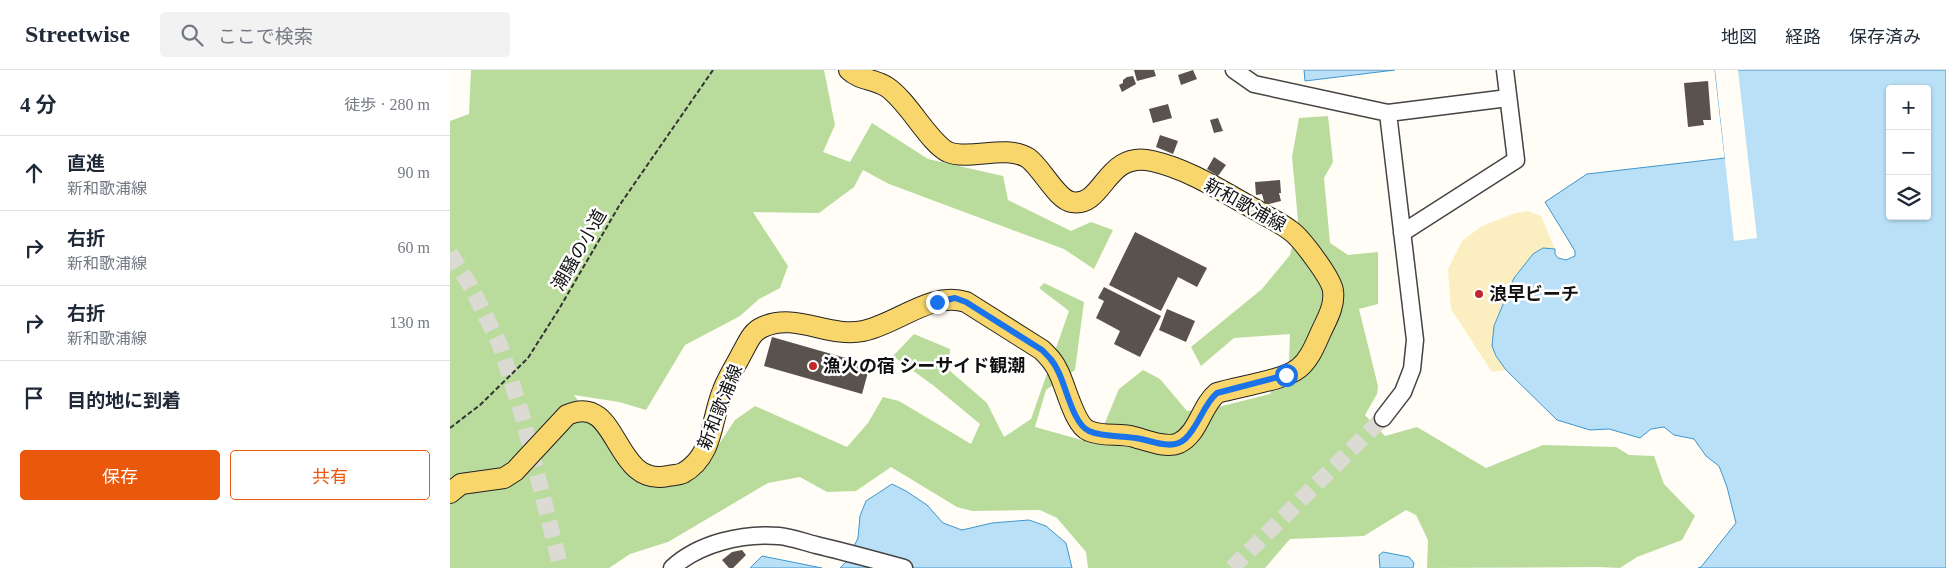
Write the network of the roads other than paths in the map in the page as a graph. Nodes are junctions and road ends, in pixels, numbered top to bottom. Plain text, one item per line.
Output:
1 (849, 70) edge
2 (1234, 70) edge
3 (1505, 70) edge
4 (1508, 98) junction
5 (1388, 112) junction
6 (1402, 233) junction
7 (1383, 418) tunnel mouth
8 (450, 493) edge
9 (672, 568) edge
10 (904, 568) edge

1 - 8 main road, 新和歌浦線
2 - 5 street
3 - 4 street
4 - 5 street
4 - 6 street
5 - 6 street
6 - 7 street
9 - 10 street

